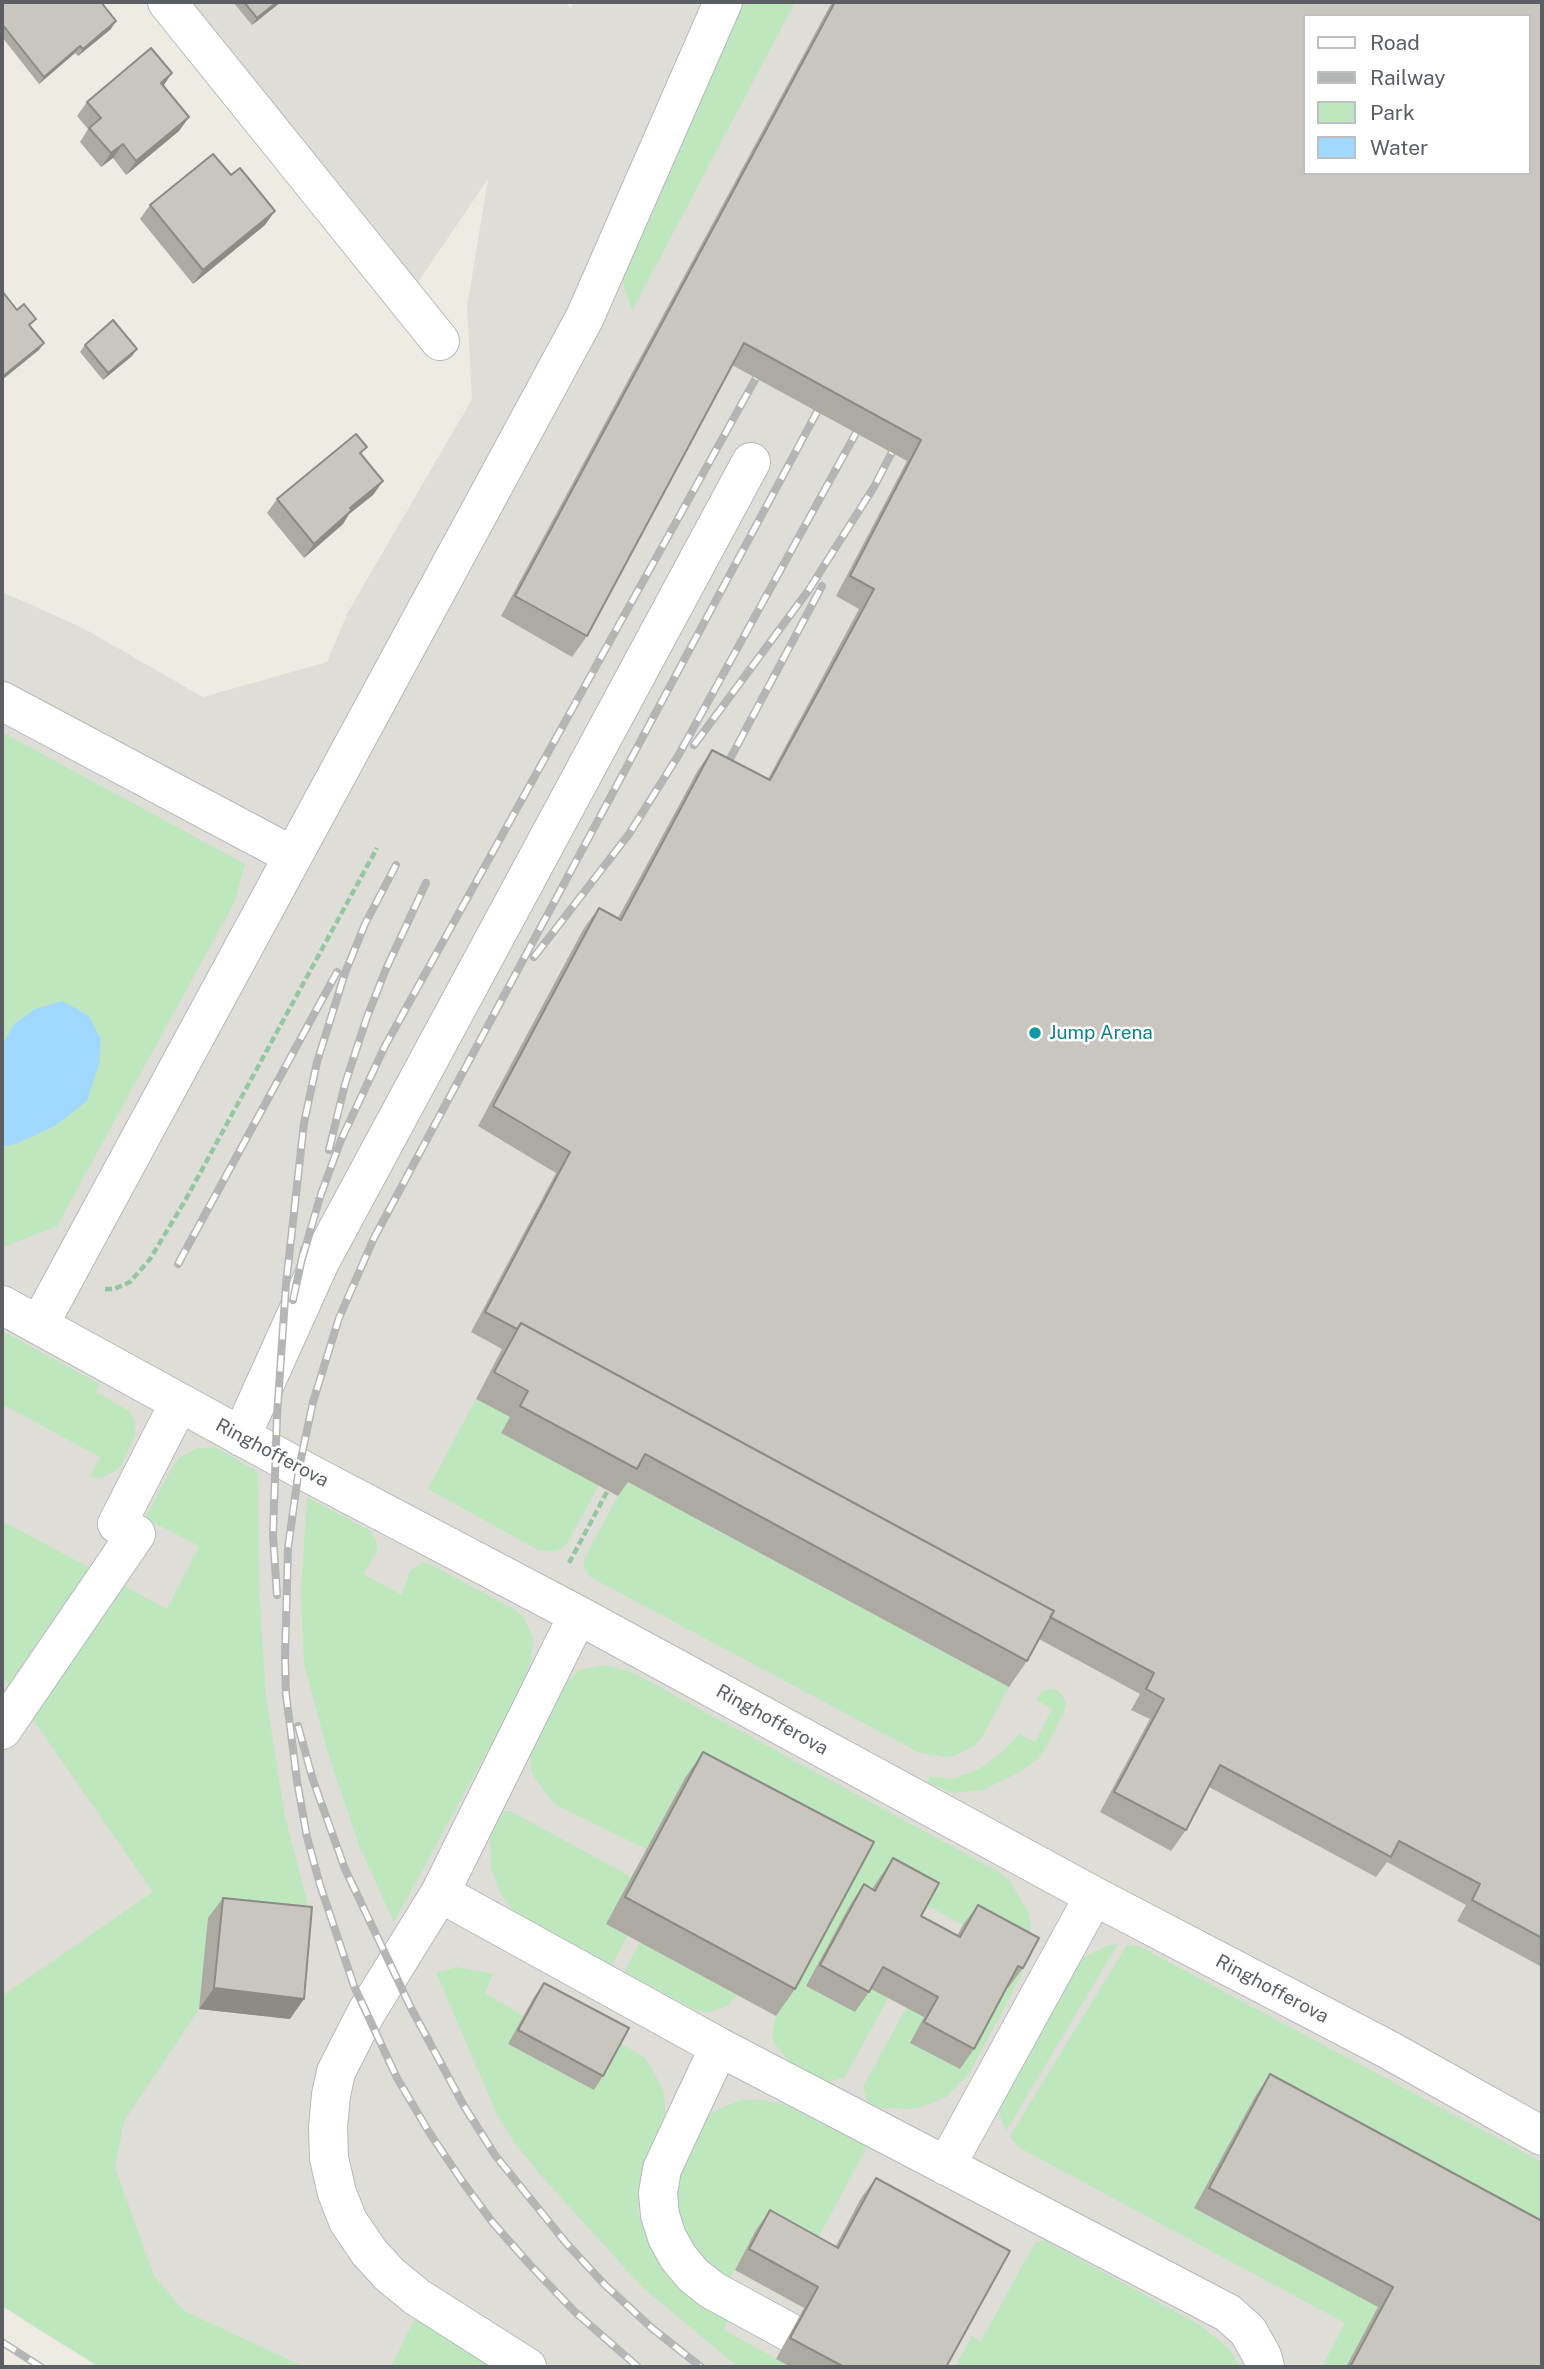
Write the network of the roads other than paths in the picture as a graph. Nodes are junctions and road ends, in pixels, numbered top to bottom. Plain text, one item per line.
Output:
1 (167, 2) edge
2 (723, 2) edge
3 (440, 341) dead end
4 (751, 462) dead end
5 (2, 701) edge
6 (293, 856) junction
7 (2, 1305) edge
8 (39, 1325) junction
9 (179, 1403) junction
10 (241, 1437) junction
11 (578, 1615) junction
12 (2, 1730) edge
13 (440, 1893) junction
14 (1094, 1895) junction
15 (719, 2047) junction
16 (1542, 2136) edge
17 (946, 2166) junction
18 (789, 2332) dead end
19 (527, 2367) edge
20 (1265, 2367) edge

1 - 3 lane
2 - 6 lane
4 - 10 lane
5 - 6 lane
6 - 8 lane
7 - 8 lane, Ringhofferova
8 - 9 lane, Ringhofferova
9 - 10 lane, Ringhofferova
9 - 12 lane
10 - 11 lane, Ringhofferova
11 - 13 lane
11 - 14 lane, Ringhofferova
13 - 15 lane
13 - 19 lane
14 - 16 lane, Ringhofferova
14 - 17 lane
15 - 17 lane
15 - 18 lane
17 - 20 lane

